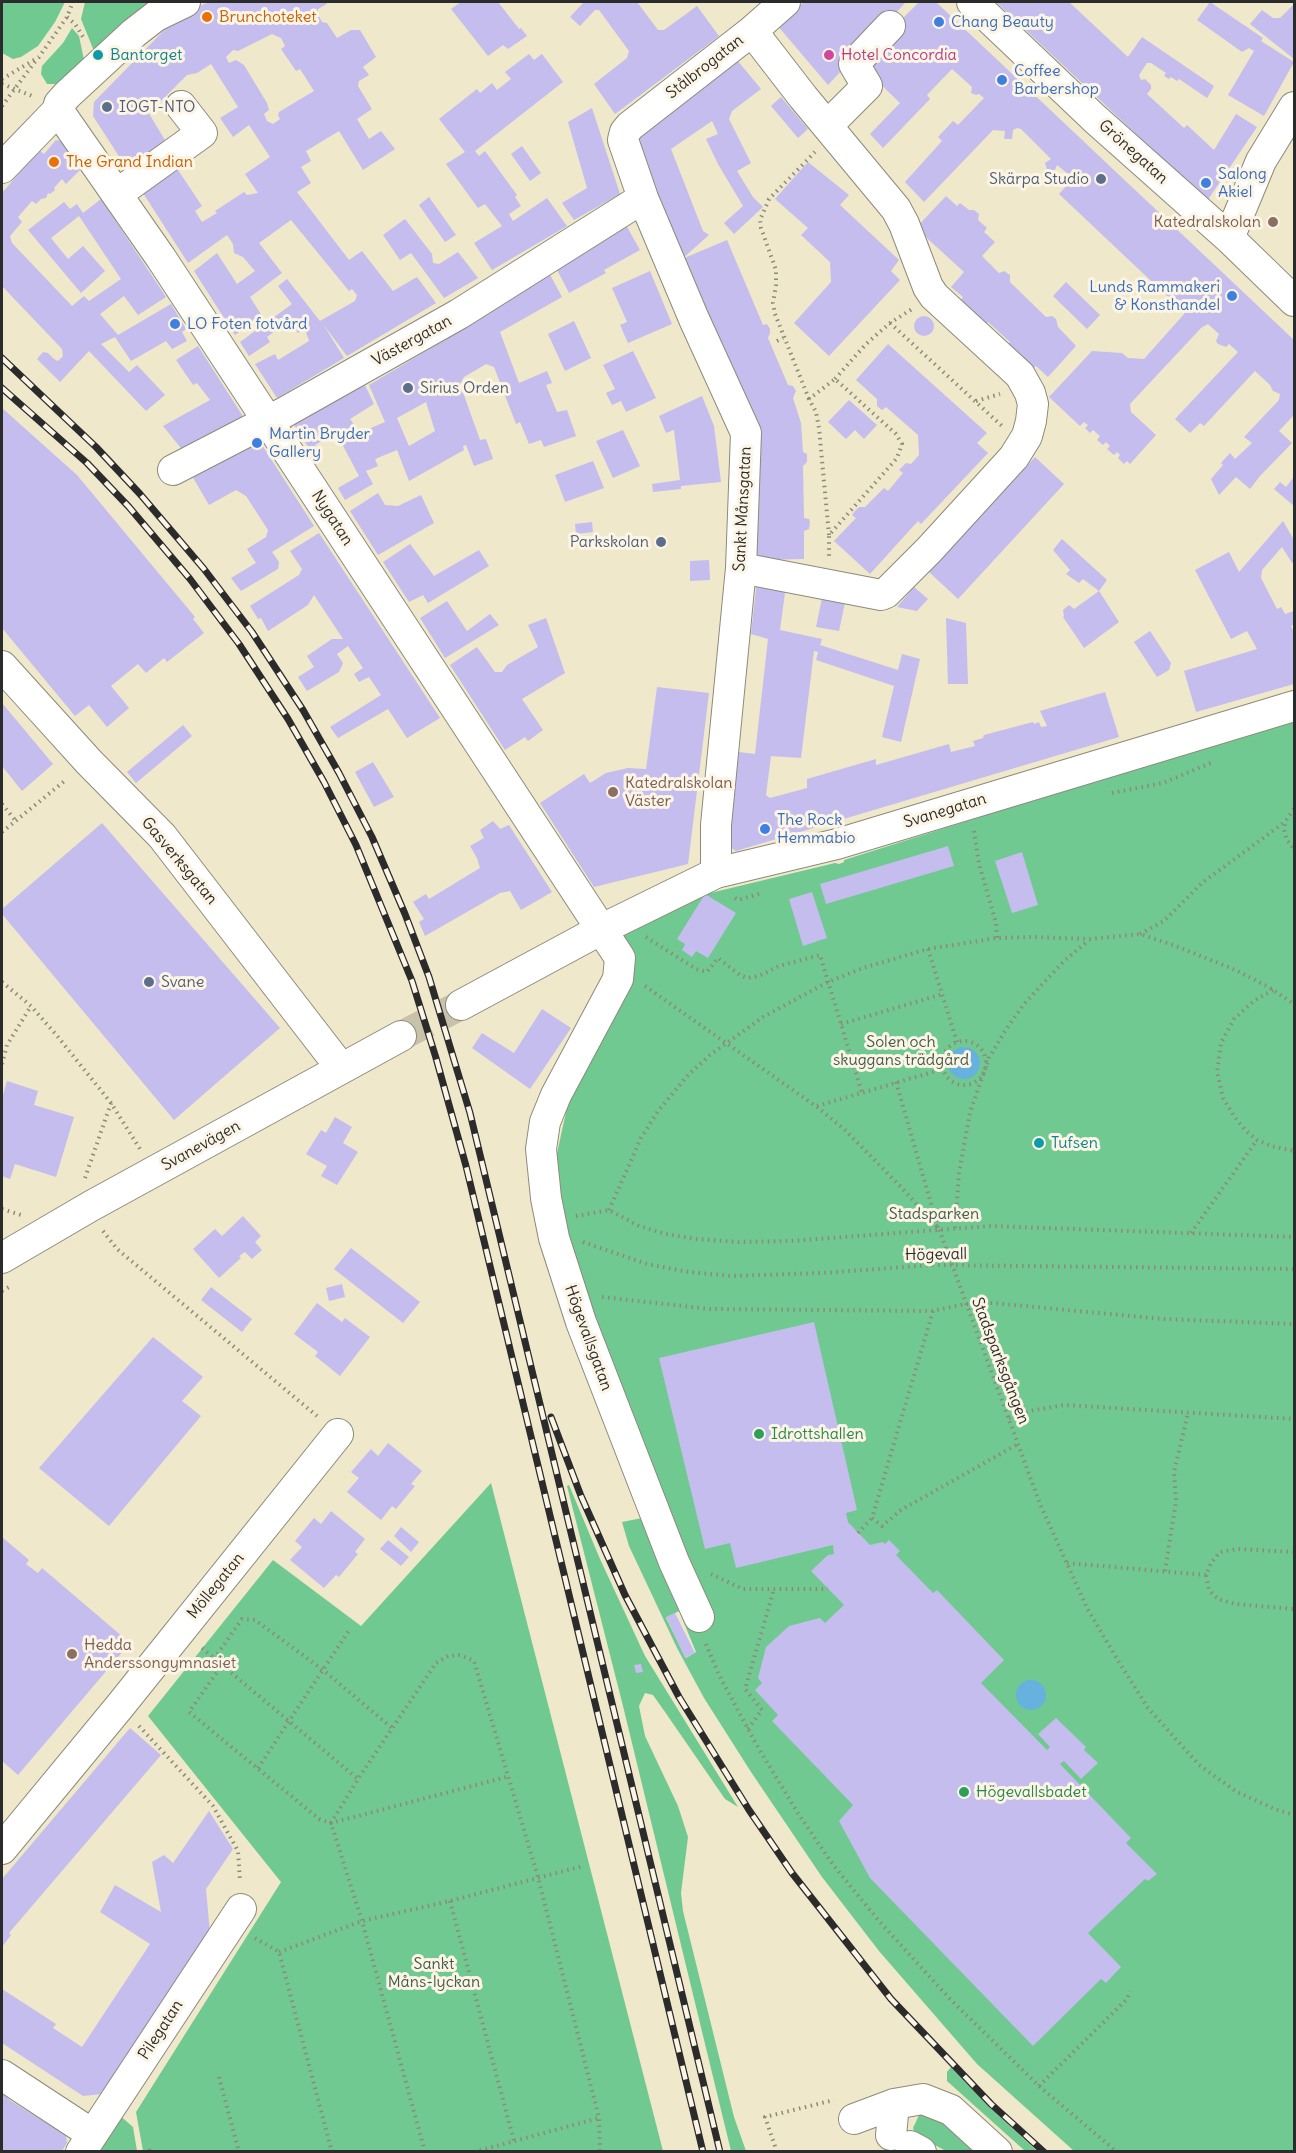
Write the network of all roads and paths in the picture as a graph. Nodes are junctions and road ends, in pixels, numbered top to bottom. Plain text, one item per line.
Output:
1 (73, 2) edge
2 (184, 2) edge
3 (785, 2) edge
4 (972, 2) edge
5 (890, 26) dead end
6 (752, 31) junction
7 (39, 57) junction
8 (2, 78) edge
9 (2, 106) edge
10 (180, 106) dead end
11 (1294, 107) edge
12 (58, 110) junction
13 (830, 129) junction
14 (625, 132) joint
15 (2, 168) edge
16 (117, 195) junction
17 (643, 198) junction
18 (1229, 238) junction
19 (932, 292) junction
20 (1294, 301) edge
21 (890, 323) junction
22 (783, 338) junction
23 (777, 341) dead end
24 (835, 379) junction
25 (809, 399) junction
26 (268, 421) junction
27 (1021, 444) junction
28 (173, 470) dead end
29 (829, 535) junction
30 (741, 568) junction
31 (830, 585) junction
32 (2, 666) edge
33 (1294, 706) edge
34 (89, 762) junction
35 (970, 803) junction
36 (2, 804) edge
37 (1294, 809) edge
38 (15, 820) junction
39 (1285, 822) junction
40 (2, 832) edge
41 (1294, 849) edge
42 (716, 873) junction
43 (602, 928) junction
44 (640, 932) dead end
45 (1140, 934) junction
46 (997, 938) junction
47 (1090, 939) junction
48 (928, 949) junction
49 (620, 958) junction
50 (2, 982) edge
51 (828, 982) junction
52 (1273, 990) junction
53 (943, 994) junction
54 (1294, 1004) edge
55 (461, 1005) tunnel mouth
56 (31, 1006) junction
57 (841, 1024) junction
58 (401, 1036) tunnel mouth
59 (957, 1042) junction
60 (728, 1043) junction
61 (2, 1064) edge
62 (341, 1068) junction
63 (943, 1069) junction
64 (984, 1070) junction
65 (896, 1082) junction
66 (862, 1093) junction
67 (111, 1103) junction
68 (817, 1107) junction
69 (1257, 1140) junction
70 (1294, 1151) edge
71 (154, 1172) junction
72 (91, 1206) junction
73 (609, 1210) junction
74 (567, 1218) dead end
75 (956, 1228) junction
76 (939, 1229) junction
77 (1191, 1233) junction
78 (1294, 1237) edge
79 (583, 1242) dead end
80 (2, 1258) edge
81 (952, 1267) junction
82 (1294, 1269) edge
83 (590, 1298) dead end
84 (965, 1304) junction
85 (933, 1311) junction
86 (1294, 1324) edge
87 (1188, 1413) junction
88 (1009, 1418) junction
89 (1294, 1419) edge
90 (338, 1434) joint
91 (1018, 1444) junction
92 (872, 1518) junction
93 (858, 1533) dead end
94 (1294, 1552) edge
95 (1066, 1563) junction
96 (702, 1570) dead end
97 (1165, 1571) junction
98 (1206, 1575) junction
99 (774, 1589) junction
100 (828, 1589) dead end
101 (1294, 1609) edge
102 (699, 1617) joint
103 (350, 1629) dead end
104 (181, 1630) junction
105 (214, 1659) junction
106 (222, 1665) junction
107 (323, 1670) junction
108 (120, 1706) junction
109 (289, 1722) junction
110 (392, 1728) junction
111 (748, 1729) junction
112 (258, 1768) junction
113 (510, 1776) junction
114 (358, 1779) junction
115 (1294, 1815) edge
116 (331, 1823) junction
117 (2, 1849) edge
118 (583, 1866) dead end
119 (538, 1878) junction
120 (450, 1901) junction
121 (241, 1909) joint
122 (362, 1922) junction
123 (255, 1938) dead end
124 (279, 1952) junction
125 (1130, 1991) dead end
126 (2, 2075) edge
127 (219, 2077) dead end
128 (1039, 2086) junction
129 (894, 2104) junction
130 (599, 2118) junction
131 (854, 2119) dead end
132 (513, 2141) junction
133 (86, 2143) edge
134 (907, 2144) edge
135 (239, 2151) edge
136 (332, 2151) edge
137 (426, 2151) edge
138 (474, 2151) edge
139 (600, 2151) edge
140 (997, 2151) edge
141 (1117, 2151) edge

1 - 7 path
2 - 12 street
3 - 6 street, Stålbrogatan
4 - 18 street, Grönegatan
5 - 13 street
6 - 13 street
6 - 14 street, Stålbrogatan
7 - 8 path
7 - 9 path
10 - 16 street
11 - 18 street
12 - 15 street
12 - 16 street, Nygatan
13 - 19 street
13 - 22 path
14 - 17 street, Sankt Månsgatan
16 - 26 street, Nygatan
17 - 26 street, Västergatan
17 - 30 street, Sankt Månsgatan
18 - 20 street, Grönegatan
19 - 21 path
19 - 27 street
21 - 24 path
21 - 27 path
22 - 23 path
22 - 25 path
24 - 25 path
24 - 29 path
25 - 29 path
26 - 28 street, Västergatan
26 - 43 street, Nygatan
27 - 31 street
29 - 31 path
30 - 31 street
30 - 42 street, Sankt Månsgatan
32 - 34 street, Gasverksgatan
33 - 35 street, Svanegatan
34 - 38 path
34 - 62 street, Gasverksgatan
35 - 42 street, Svanegatan
35 - 46 path
36 - 38 path
37 - 39 path
38 - 40 path
39 - 41 path
39 - 45 path
42 - 43 street, Svanegatan
43 - 49 street
43 - 55 street
44 - 51 path
45 - 47 path
45 - 52 path
46 - 47 path
46 - 48 path
47 - 64 path
48 - 51 path
48 - 53 path
49 - 60 path, Stadsparksgången
49 - 102 street, Högevallsgatan
50 - 56 path
51 - 57 path
51 - 60 path
52 - 54 path
52 - 69 path
53 - 57 path
53 - 59 path
56 - 61 path
56 - 67 path
57 - 66 path
58 - 62 street, Svanevägen
59 - 63 path
59 - 64 path
60 - 68 path, Stadsparksgången
60 - 73 path
62 - 71 street, Svanevägen
63 - 64 path
63 - 65 path
64 - 75 path
65 - 66 path
65 - 76 path
66 - 68 path
67 - 71 path
67 - 72 path
68 - 76 path, Stadsparksgången
69 - 70 path
69 - 77 path
71 - 72 street, Svanevägen
72 - 80 street, Svanevägen
72 - 90 path
73 - 74 path
73 - 76 path
75 - 76 path
75 - 77 path
76 - 81 path, Stadsparksgången
77 - 78 path
79 - 81 path, Högevall
81 - 82 path, Högevall
81 - 84 path, Stadsparksgången
83 - 85 path
84 - 85 path
84 - 86 path
84 - 88 path, Stadsparksgången
85 - 92 path
87 - 88 path
87 - 89 path
87 - 97 path
88 - 91 path, Stadsparksgången
90 - 104 street, Möllegatan
91 - 92 path
91 - 95 path, Stadsparksgången
92 - 93 path
94 - 98 path
95 - 97 path
95 - 115 path, Stadsparksgången
96 - 99 path
97 - 98 path
98 - 101 path
99 - 100 path
99 - 111 path
102 - 111 path
103 - 107 path
104 - 105 path
104 - 108 street, Möllegatan
105 - 106 path
105 - 107 path
106 - 109 path
106 - 112 path
107 - 109 path
107 - 110 path
108 - 117 street, Möllegatan
108 - 121 path
109 - 112 path
109 - 114 path
110 - 113 path
110 - 114 path
111 - 128 path
112 - 116 path
113 - 116 path
113 - 119 path
114 - 116 path
116 - 122 path
118 - 119 path
119 - 120 path
119 - 130 path
120 - 122 path
120 - 132 path
121 - 133 street, Pilegatan
122 - 124 path
122 - 137 path
123 - 124 path
124 - 136 path
125 - 128 path
126 - 133 street
127 - 135 path
128 - 141 path
129 - 131 street
129 - 134 street
129 - 140 street
130 - 132 path
130 - 139 path
132 - 138 path

